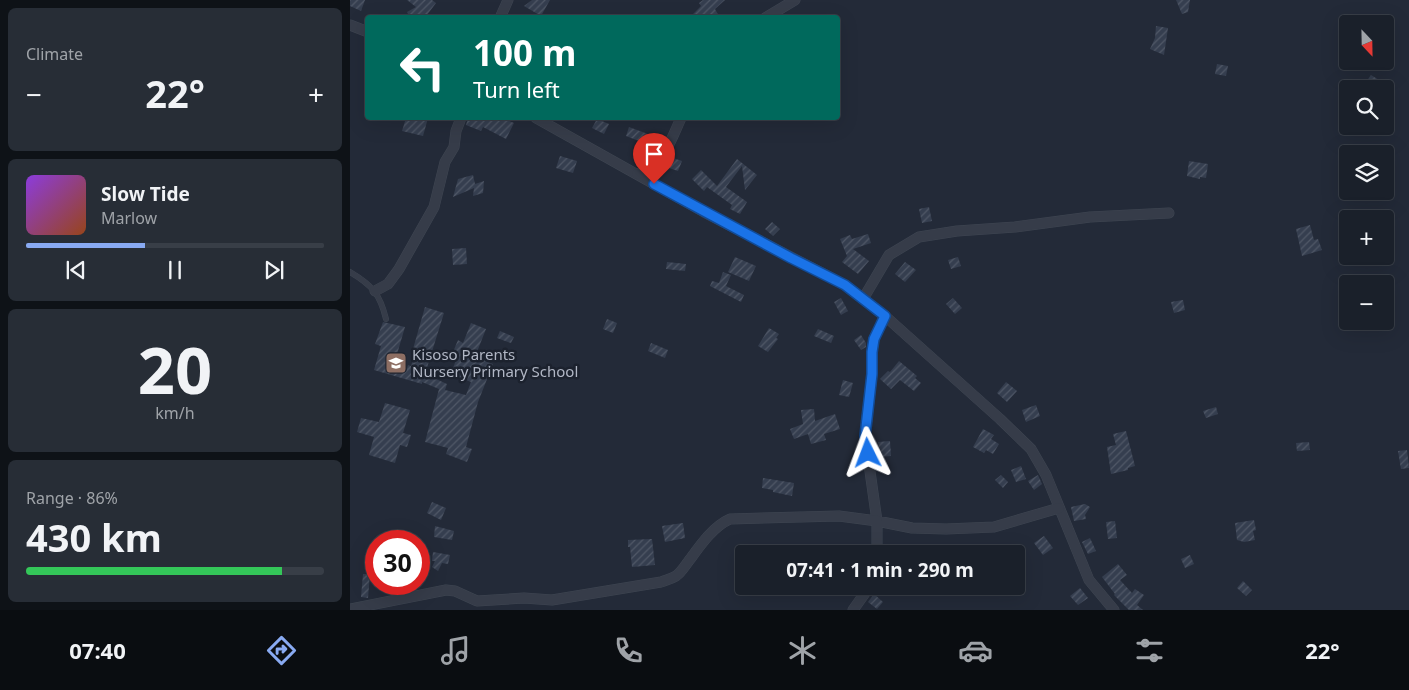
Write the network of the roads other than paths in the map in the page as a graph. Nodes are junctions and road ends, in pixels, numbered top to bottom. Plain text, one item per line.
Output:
1 (508, 0) edge
2 (796, 0) edge
3 (501, 15) edge
4 (770, 15) edge
5 (350, 25) edge
6 (365, 31) edge
7 (459, 120) edge
8 (540, 120) edge
9 (680, 120) edge
10 (637, 174) junction
11 (1169, 213) dead end
12 (350, 272) edge
13 (375, 291) junction
14 (863, 299) junction
15 (885, 316) junction
16 (386, 320) dead end
17 (1060, 508) junction
18 (877, 521) junction
19 (877, 545) edge
20 (864, 595) edge
21 (350, 609) edge
22 (853, 610) edge
23 (1114, 610) edge

1 - 3 street
2 - 4 street
5 - 6 street
7 - 13 street
8 - 10 street
9 - 10 street
10 - 14 street
11 - 14 street
12 - 13 lane
13 - 16 lane
14 - 15 street
15 - 17 street
15 - 18 street
17 - 18 street
17 - 23 street
18 - 19 street
18 - 21 street
20 - 22 street

